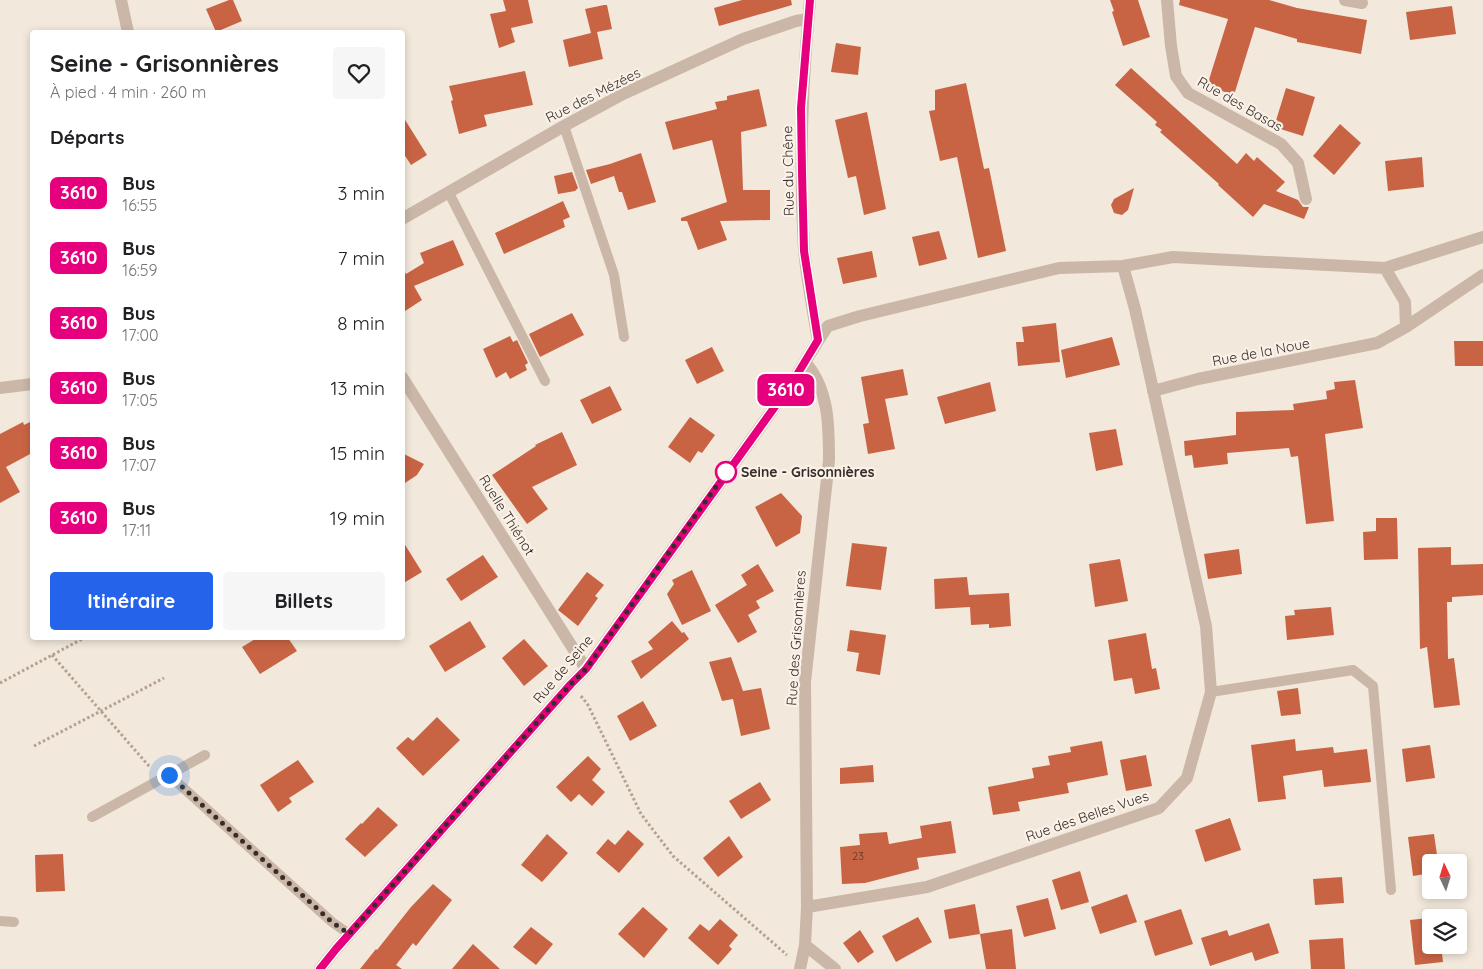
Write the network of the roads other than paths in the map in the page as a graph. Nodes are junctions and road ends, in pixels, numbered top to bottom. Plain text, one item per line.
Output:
1 (121, 0) edge
2 (810, 0) edge
3 (1167, 0) edge
4 (1345, 0) edge
5 (1362, 3) dead end
6 (808, 19) junction
7 (128, 30) edge
8 (564, 126) junction
9 (449, 193) junction
10 (1306, 199) dead end
11 (405, 217) edge
12 (1483, 236) edge
13 (1123, 266) junction
14 (1385, 268) junction
15 (1483, 275) edge
16 (1406, 326) junction
17 (624, 337) dead end
18 (818, 340) junction
19 (805, 362) junction
20 (545, 381) dead end
21 (405, 382) edge
22 (30, 384) edge
23 (0, 388) edge
24 (1153, 392) junction
25 (586, 669) junction
26 (1211, 692) junction
27 (205, 755) dead end
28 (169, 775) junction
29 (92, 817) dead end
30 (1391, 890) dead end
31 (807, 907) junction
32 (0, 921) edge
33 (14, 922) dead end
34 (349, 934) junction
35 (805, 945) junction
36 (800, 968) edge
37 (320, 969) edge
38 (835, 969) edge

1 - 7 street
2 - 6 street, Rue du Chêne
3 - 10 street, Rue des Basas
4 - 5 street
6 - 8 street, Rue des Mézées
6 - 18 street, Rue du Chêne
8 - 9 street, Rue des Mézées
8 - 17 lane
9 - 11 street, Rue des Mézées
9 - 20 lane
12 - 14 street
13 - 14 street
13 - 18 street
13 - 24 street
14 - 16 street
15 - 16 street, Rue de la Noue
16 - 24 street, Rue de la Noue
18 - 19 street, Rue de Seine
19 - 25 street, Rue de Seine
19 - 31 street, Rue des Grisonnières
21 - 25 street, Ruelle Thiénot
22 - 23 street
24 - 26 street, Rue des Belles Vues
25 - 34 street, Rue de Seine
26 - 30 lane
26 - 31 street, Rue des Belles Vues
27 - 28 lane
28 - 29 lane
28 - 34 lane
31 - 35 street, Rue des Grisonnières
32 - 33 lane
34 - 37 street, Rue de Seine
35 - 36 street, Rue des Grisonnières
35 - 38 street

